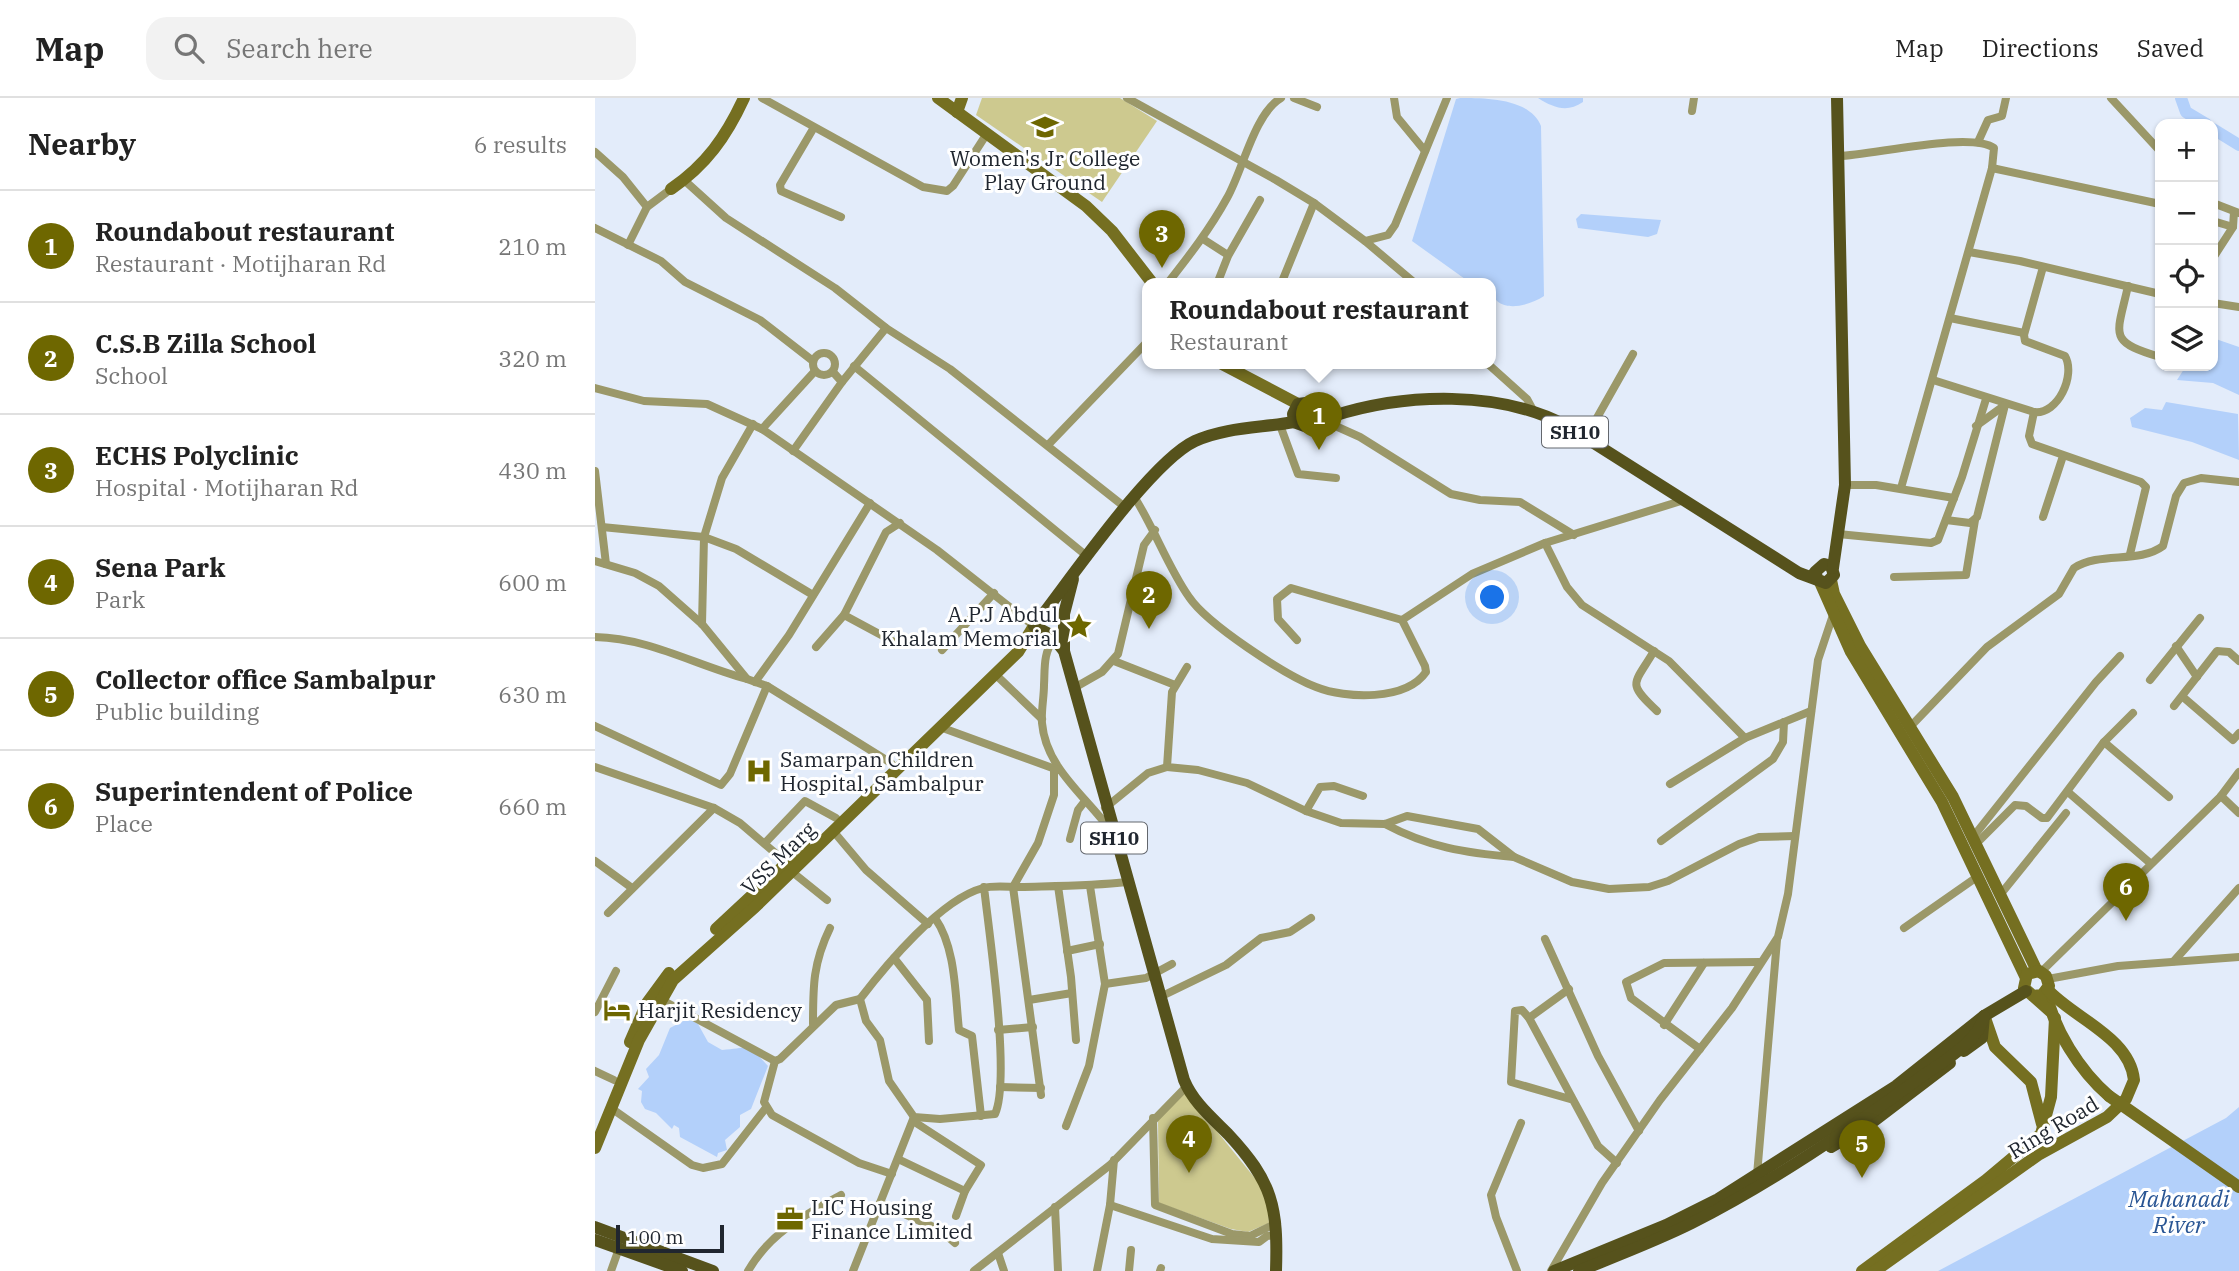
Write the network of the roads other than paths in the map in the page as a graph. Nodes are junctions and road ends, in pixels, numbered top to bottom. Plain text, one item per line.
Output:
1 (744, 98) edge
2 (762, 98) edge
3 (937, 98) edge
4 (962, 98) edge
5 (1127, 98) edge
6 (1281, 98) edge
7 (1294, 98) edge
8 (1394, 98) edge
9 (1447, 98) edge
10 (1694, 98) edge
11 (1837, 98) edge
12 (2006, 98) edge
13 (2111, 98) edge
14 (1317, 107) dead end
15 (1692, 111) dead end
16 (957, 112) junction
17 (813, 128) junction
18 (986, 135) junction
19 (1978, 142) junction
20 (2155, 146) edge
21 (1425, 151) junction
22 (595, 152) edge
23 (1839, 156) junction
24 (1245, 162) junction
25 (1992, 168) junction
26 (684, 180) junction
27 (671, 189) joint
28 (1260, 200) dead end
29 (1314, 203) junction
30 (2155, 203) edge
31 (2218, 205) edge
32 (646, 207) junction
33 (2237, 213) edge
34 (841, 218) dead end
35 (2218, 222) edge
36 (2233, 227) junction
37 (595, 228) edge
38 (1203, 239) junction
39 (1365, 241) junction
40 (628, 245) junction
41 (2218, 250) edge
42 (1969, 252) junction
43 (1228, 255) junction
44 (2043, 267) junction
45 (1148, 278) edge
46 (1172, 278) edge
47 (1219, 278) edge
48 (1283, 278) edge
49 (1409, 278) edge
50 (2128, 286) junction
51 (2155, 293) edge
52 (2218, 304) edge
53 (2239, 307) edge
54 (1951, 318) junction
55 (886, 328) junction
56 (2024, 333) junction
57 (1142, 346) edge
58 (1633, 354) dead end
59 (2155, 356) edge
60 (813, 361) junction
61 (854, 366) junction
62 (1494, 369) edge
63 (1247, 370) edge
64 (815, 371) junction
65 (832, 372) junction
66 (1933, 380) junction
67 (842, 382) junction
68 (595, 388) edge
69 (1986, 399) junction
70 (1298, 404) junction
71 (2005, 405) junction
72 (1533, 410) junction
73 (2034, 412) junction
74 (1332, 420) junction
75 (1294, 422) junction
76 (753, 424) junction
77 (1280, 425) junction
78 (1976, 426) junction
79 (762, 429) junction
80 (1585, 439) junction
81 (1048, 445) junction
82 (793, 451) junction
83 (2063, 456) junction
84 (595, 471) edge
85 (1336, 478) dead end
86 (2239, 482) edge
87 (1845, 485) junction
88 (1901, 488) junction
89 (1135, 498) junction
90 (1954, 498) junction
91 (1681, 501) junction
92 (870, 503) junction
93 (1126, 509) junction
94 (2043, 517) dead end
95 (1946, 520) junction
96 (1975, 520) junction
97 (900, 523) junction
98 (602, 527) junction
99 (1155, 530) junction
100 (1838, 534) junction
101 (1574, 535) junction
102 (704, 537) junction
103 (1545, 543) junction
104 (2130, 554) junction
105 (1088, 557) junction
106 (595, 561) edge
107 (607, 564) junction
108 (1825, 573) junction
109 (1074, 576) junction
110 (1893, 577) dead end
111 (994, 593) junction
112 (813, 595) junction
113 (1837, 610) junction
114 (843, 615) junction
115 (2200, 618) dead end
116 (1402, 621) junction
117 (702, 624) junction
118 (1031, 630) junction
119 (595, 637) edge
120 (1054, 639) junction
121 (1297, 640) dead end
122 (896, 643) dead end
123 (2176, 646) junction
124 (816, 647) dead end
125 (942, 650) dead end
126 (1063, 651) junction
127 (1654, 651) junction
128 (2120, 656) dead end
129 (1114, 661) junction
130 (2239, 661) edge
131 (1187, 667) dead end
132 (995, 674) junction
133 (2197, 677) junction
134 (751, 680) junction
135 (2150, 680) dead end
136 (1175, 685) junction
137 (767, 686) junction
138 (1074, 688) junction
139 (2183, 697) junction
140 (2174, 706) dead end
141 (1657, 710) dead end
142 (1811, 711) junction
143 (2133, 713) dead end
144 (1042, 719) junction
145 (1784, 722) junction
146 (595, 726) edge
147 (940, 727) junction
148 (1910, 727) junction
149 (1745, 738) junction
150 (2237, 739) edge
151 (2104, 742) junction
152 (1921, 756) junction
153 (891, 763) junction
154 (1167, 767) junction
155 (595, 768) edge
156 (1058, 770) junction
157 (2239, 772) edge
158 (1670, 784) dead end
159 (2067, 792) junction
160 (1363, 796) dead end
161 (2221, 796) junction
162 (2169, 797) dead end
163 (1948, 799) junction
164 (1085, 801) junction
165 (714, 808) junction
166 (1105, 808) junction
167 (1306, 811) junction
168 (2066, 813) dead end
169 (2239, 813) edge
170 (836, 818) junction
171 (1385, 824) junction
172 (834, 832) junction
173 (1113, 834) junction
174 (1795, 835) junction
175 (1070, 839) dead end
176 (1661, 841) dead end
177 (1974, 841) junction
178 (765, 843) junction
179 (1514, 857) junction
180 (595, 861) edge
181 (2150, 863) junction
182 (792, 864) junction
183 (1977, 877) junction
184 (1128, 882) junction
185 (1058, 886) junction
186 (1090, 886) junction
187 (984, 887) junction
188 (1013, 887) junction
189 (632, 888) junction
190 (2239, 888) edge
191 (2000, 895) junction
192 (827, 900) dead end
193 (608, 913) dead end
194 (1311, 918) dead end
195 (932, 921) junction
196 (830, 928) dead end
197 (1904, 928) dead end
198 (1778, 937) junction
199 (1545, 939) dead end
200 (1100, 944) junction
201 (1067, 951) junction
202 (2239, 957) edge
203 (894, 958) junction
204 (2174, 961) junction
205 (1760, 962) junction
206 (1704, 963) junction
207 (1172, 964) dead end
208 (616, 971) dead end
209 (1155, 973) junction
210 (671, 977) junction
211 (2038, 983) junction
212 (1105, 984) junction
213 (1569, 989) junction
214 (1072, 993) junction
215 (1160, 997) junction
216 (660, 999) junction
217 (860, 999) junction
218 (1029, 1000) junction
219 (595, 1012) edge
220 (1984, 1016) junction
221 (2054, 1016) junction
222 (1529, 1018) junction
223 (813, 1024) junction
224 (1664, 1026) junction
225 (1033, 1027) junction
226 (998, 1030) junction
227 (1076, 1040) dead end
228 (929, 1041) dead end
229 (1700, 1049) junction
230 (775, 1060) junction
231 (595, 1071) edge
232 (614, 1080) junction
233 (1185, 1083) junction
234 (1000, 1087) junction
235 (1570, 1099) junction
236 (611, 1108) junction
237 (765, 1109) junction
238 (981, 1116) junction
239 (1153, 1118) junction
240 (913, 1119) junction
241 (1521, 1123) dead end
242 (595, 1125) edge
243 (1066, 1126) dead end
244 (1639, 1131) junction
245 (2041, 1134) junction
246 (595, 1148) edge
247 (898, 1159) junction
248 (1114, 1160) junction
249 (1617, 1163) junction
250 (892, 1174) junction
251 (1756, 1176) junction
252 (2239, 1187) edge
253 (965, 1192) junction
254 (1756, 1192) junction
255 (841, 1195) dead end
256 (880, 1203) junction
257 (1110, 1205) junction
258 (1055, 1207) junction
259 (956, 1216) dead end
260 (595, 1227) edge
261 (1277, 1229) junction
262 (595, 1240) edge
263 (955, 1243) dead end
264 (595, 1247) edge
265 (1131, 1250) dead end
266 (998, 1253) junction
267 (617, 1254) junction
268 (1588, 1268) edge
269 (611, 1271) edge
270 (663, 1271) edge
271 (682, 1271) edge
272 (713, 1271) edge
273 (748, 1271) edge
274 (853, 1271) edge
275 (974, 1271) edge
276 (1004, 1271) edge
277 (1058, 1271) edge
278 (1097, 1271) edge
279 (1129, 1271) edge
280 (1276, 1271) edge
281 (1517, 1271) edge
282 (1553, 1271) edge
283 (1579, 1271) edge
284 (1861, 1271) edge
285 (1875, 1271) edge

1 - 26 main road
2 - 17 street
3 - 16 main road
4 - 16 main road
5 - 24 street
6 - 24 street
7 - 14 street
8 - 21 street
9 - 21 street
10 - 15 street
11 - 23 main road
12 - 19 street
13 - 20 street
16 - 18 main road
17 - 18 street
17 - 34 street
18 - 45 main road
19 - 23 street
19 - 25 street
21 - 39 street
22 - 32 street
23 - 87 main road
24 - 29 street
24 - 38 street
25 - 30 street
25 - 42 street
26 - 27 main road
26 - 55 street
27 - 32 street
28 - 43 street
29 - 39 street
29 - 48 street
31 - 33 street
32 - 40 street
33 - 36 street
35 - 36 street
36 - 41 street
37 - 40 street
38 - 43 street
38 - 46 street
39 - 49 street
40 - 60 street
42 - 44 street
42 - 54 street
43 - 47 street
44 - 50 street
44 - 56 street
50 - 51 street
50 - 59 street
52 - 53 street
54 - 56 street
54 - 66 street
55 - 61 street
55 - 81 street
56 - 73 street
57 - 81 street
58 - 80 street
60 - 64 street
60 - 65 street
61 - 67 street
61 - 105 street
62 - 72 street
63 - 70 main road
64 - 65 street
64 - 79 street
65 - 67 street
66 - 69 street
66 - 88 street
67 - 82 street
68 - 76 street
69 - 71 street
69 - 78 street
70 - 74 main road
70 - 75 main road
71 - 73 street
71 - 78 street
71 - 96 street
72 - 74 main road, SH10
72 - 80 main road, SH10
73 - 83 street
74 - 75 main road, SH10
74 - 101 street
75 - 77 main road, SH10
76 - 79 street
76 - 102 street
77 - 85 street
77 - 89 main road, SH10
78 - 90 street
79 - 82 street
80 - 91 main road, SH10
81 - 93 street
82 - 92 street
83 - 94 street
83 - 104 street
84 - 98 street
86 - 104 street
87 - 88 street
87 - 100 main road
88 - 90 street
89 - 93 main road, SH10
89 - 99 street
90 - 95 street
91 - 101 street
91 - 108 main road, SH10
92 - 97 street
92 - 112 street
93 - 105 main road, SH10
95 - 96 street
95 - 100 street
96 - 110 street
97 - 111 street
97 - 114 street
98 - 102 street
98 - 107 street
99 - 116 street
99 - 129 street
100 - 108 main road
101 - 103 street
102 - 112 street
102 - 117 street
103 - 116 street
103 - 127 street
104 - 148 street
105 - 109 main road, SH10
106 - 107 street
107 - 117 street
108 - 113 main road
109 - 118 main road, SH10
109 - 126 main road
111 - 118 street
111 - 125 street
112 - 134 street
113 - 142 street
113 - 148 main road
113 - 152 main road
114 - 122 street
114 - 124 street
115 - 123 street
116 - 121 street
117 - 134 street
118 - 120 main road, SH10
118 - 132 main road, VSS Marg
118 - 153 main road
119 - 134 street
120 - 126 main road, SH10
120 - 144 street
123 - 133 street
123 - 135 street
126 - 138 main road, SH10
127 - 141 street
127 - 149 street
128 - 177 street
129 - 136 street
129 - 138 street
130 - 133 street
131 - 136 street
132 - 144 street
132 - 147 main road, VSS Marg
133 - 139 street
134 - 137 street
136 - 154 street
137 - 146 street
137 - 153 street
138 - 166 main road, SH10
139 - 140 street
139 - 150 street
142 - 145 street
142 - 174 street
143 - 151 street
144 - 156 street
145 - 149 street
145 - 176 street
147 - 156 street
147 - 172 main road, VSS Marg
148 - 152 main road
149 - 158 street
151 - 159 street
151 - 162 street
152 - 163 main road
153 - 170 main road
154 - 166 street
154 - 167 street
155 - 165 street
156 - 164 street
156 - 188 street
157 - 161 street
159 - 177 street
159 - 181 street
160 - 167 street
161 - 169 street
161 - 181 street
163 - 177 main road
163 - 183 main road
164 - 173 street
164 - 175 street
165 - 178 street
165 - 189 street
166 - 173 main road, SH10
167 - 171 street
168 - 191 street
170 - 178 street
170 - 182 main road
171 - 179 street
171 - 179 street
172 - 182 main road, VSS Marg
172 - 195 street
173 - 184 main road, SH10
174 - 179 street
174 - 198 street
177 - 191 main road
178 - 182 street
180 - 189 street
181 - 211 street
182 - 192 street
182 - 210 main road
183 - 197 street
183 - 211 main road
184 - 186 street
184 - 209 main road, SH10
185 - 186 street
185 - 188 street
185 - 201 street
186 - 200 street
187 - 188 street
187 - 195 street
187 - 226 street
188 - 218 street
189 - 193 street
190 - 204 street
191 - 211 main road
194 - 215 street
195 - 203 street
195 - 238 street
196 - 223 street
198 - 205 street
198 - 251 street
199 - 213 street
200 - 201 street
200 - 212 street
201 - 214 street
202 - 204 street
203 - 217 street
203 - 228 street
204 - 211 street
205 - 206 street
205 - 229 street
206 - 224 street
206 - 224 street
207 - 209 street
208 - 219 street
209 - 212 street
209 - 215 main road, SH10
210 - 216 main road
210 - 232 main road
211 - 220 main road
211 - 221 main road
211 - 285 main road, Ring Road
212 - 243 street
213 - 222 street
213 - 244 street
214 - 218 street
214 - 227 street
215 - 233 main road, SH10
216 - 230 street
216 - 236 main road
217 - 223 street
217 - 240 street
218 - 225 street
220 - 245 main road
220 - 251 main road
220 - 254 main road
220 - 283 main road, bridge
221 - 245 main road, Ring Road
221 - 252 main road, bridge
222 - 235 street
222 - 235 street
223 - 230 street
224 - 229 street
225 - 226 street
225 - 234 street
226 - 234 street
229 - 244 street
230 - 237 street
231 - 232 street
232 - 242 main road
233 - 239 street
233 - 261 main road, SH10
234 - 238 street
235 - 249 street
236 - 237 street
236 - 246 main road
237 - 250 street
238 - 240 street
239 - 248 street
239 - 261 street
240 - 247 street
240 - 253 street
241 - 281 street
244 - 249 street
245 - 284 main road, Ring Road
247 - 250 street
247 - 253 street
248 - 257 street
248 - 258 street
249 - 282 street
250 - 256 street
251 - 254 street
251 - 268 main road
253 - 259 street
254 - 268 main road
255 - 273 street
256 - 263 street
256 - 274 street
257 - 261 street
257 - 278 street
258 - 266 street
258 - 277 street
260 - 272 main road
261 - 280 main road, SH10
262 - 271 main road
264 - 267 main road
265 - 279 street
266 - 275 street
266 - 276 street
267 - 269 street
267 - 270 main road
268 - 282 main road

